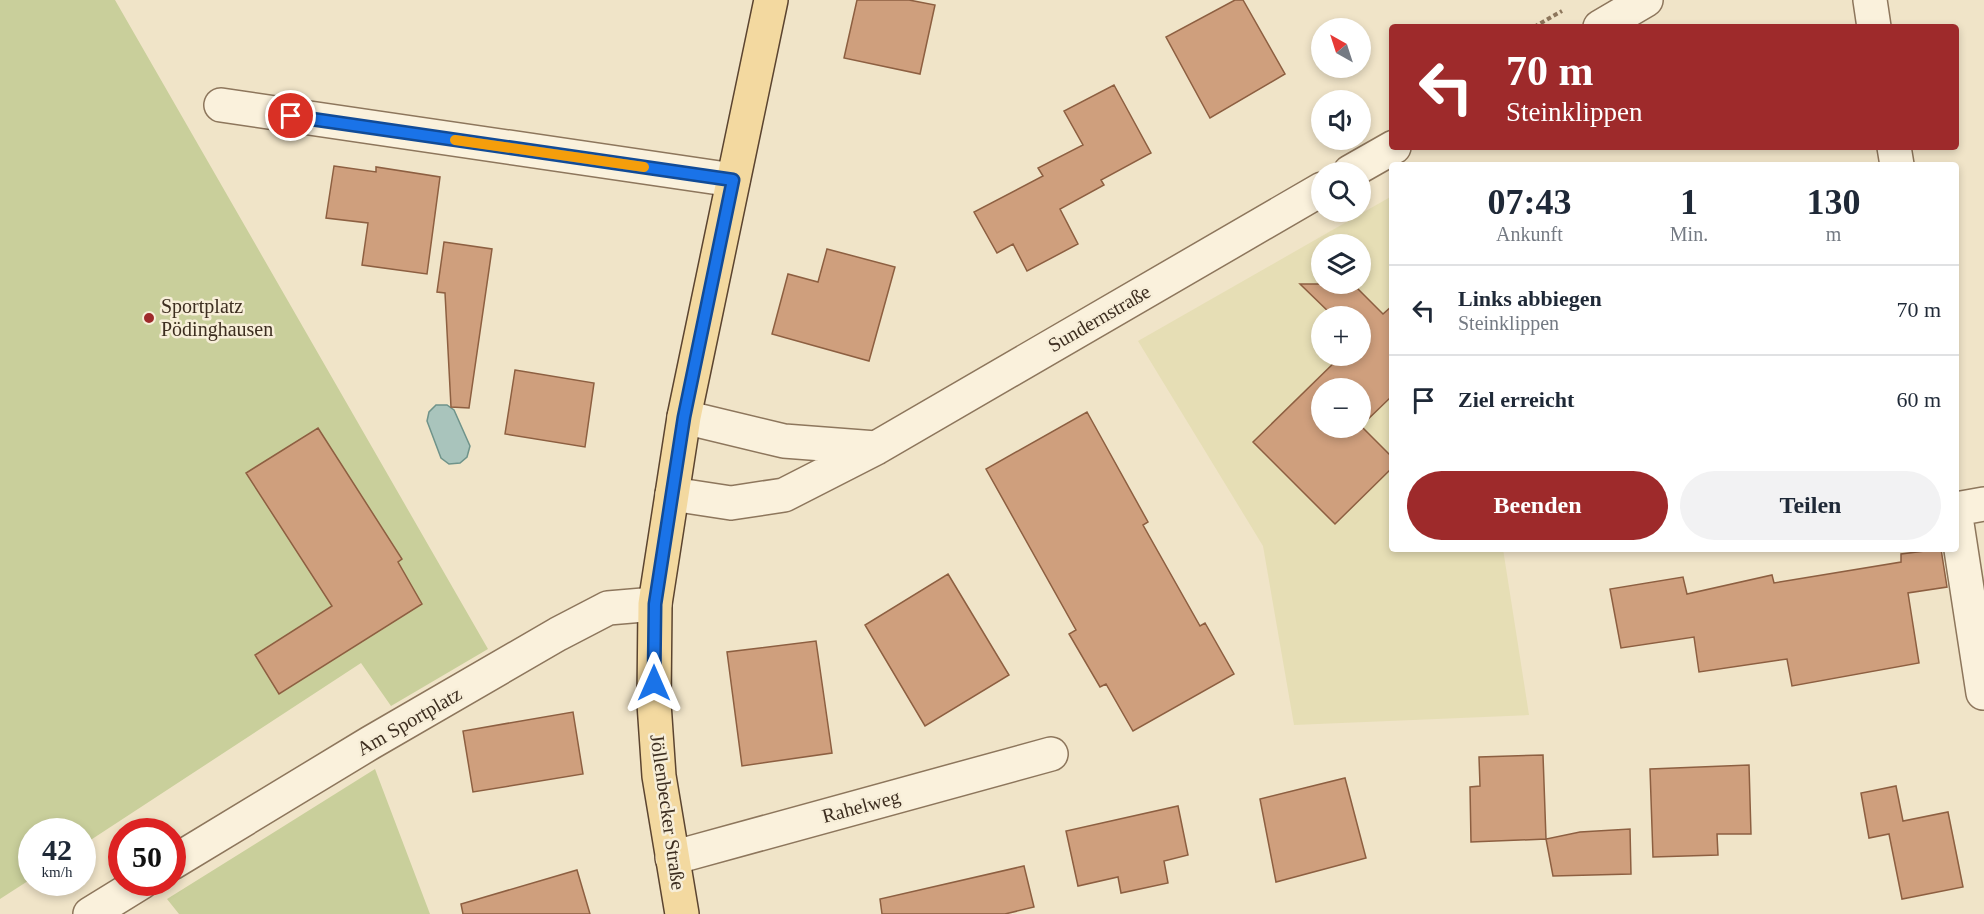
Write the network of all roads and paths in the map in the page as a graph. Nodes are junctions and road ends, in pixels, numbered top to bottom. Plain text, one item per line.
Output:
1 (771, 0) edge
2 (1646, 0) edge
3 (1870, 0) edge
4 (1572, 5) dead end
5 (1539, 24) edge
6 (1605, 24) edge
7 (1874, 24) edge
8 (221, 105) dead end
9 (1389, 150) edge
10 (1368, 162) edge
11 (733, 180) junction
12 (1311, 195) edge
13 (684, 417) junction
14 (876, 448) junction
15 (672, 494) junction
16 (1984, 504) edge
17 (1959, 508) edge
18 (1959, 537) edge
19 (655, 604) junction
20 (1983, 693) edge
21 (1051, 754) dead end
22 (186, 855) edge
23 (672, 858) junction
24 (119, 896) edge
25 (90, 914) edge
26 (682, 914) edge

1 - 11 main road, Jöllenbecker Straße
2 - 6 street
3 - 7 street
4 - 5 path
8 - 11 street
9 - 10 street
11 - 13 main road, Jöllenbecker Straße
12 - 14 street, Sundernstraße
13 - 14 street
13 - 15 main road, Jöllenbecker Straße
14 - 15 street, Sundernstraße
15 - 19 main road, Jöllenbecker Straße
16 - 17 street
18 - 20 street
19 - 22 street, Am Sportplatz
19 - 23 main road, Jöllenbecker Straße
21 - 23 street, Rahelweg
23 - 26 main road, Jöllenbecker Straße
24 - 25 street

